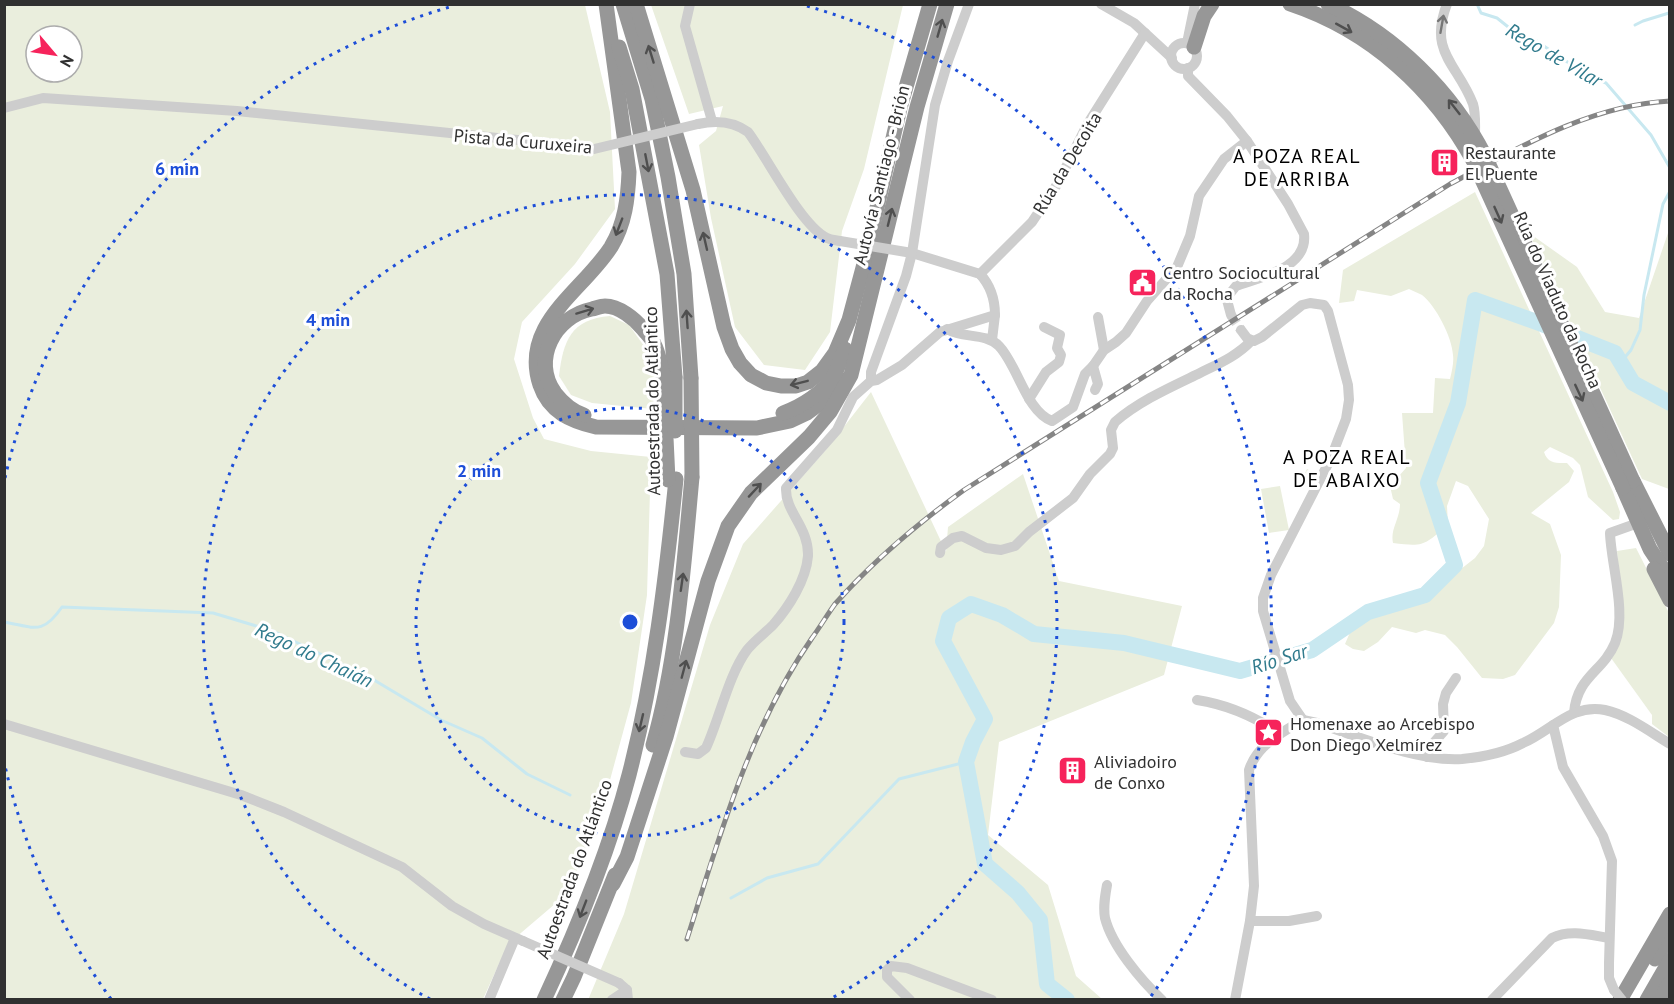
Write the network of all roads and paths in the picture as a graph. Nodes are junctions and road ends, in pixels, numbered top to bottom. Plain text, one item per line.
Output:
1 (606, 4) edge
2 (622, 4) edge
3 (636, 4) edge
4 (690, 4) edge
5 (930, 4) edge
6 (947, 4) edge
7 (969, 4) edge
8 (1195, 4) edge
9 (1212, 4) edge
10 (1290, 4) edge
11 (1328, 4) edge
12 (1447, 4) edge
13 (1102, 5) edge
14 (1145, 33) junction
15 (1190, 45) junction
16 (1172, 58) junction
17 (1188, 68) junction
18 (4, 108) edge
19 (712, 121) junction
20 (1475, 137) junction
21 (1247, 141) junction
22 (1480, 159) junction
23 (912, 253) junction
24 (864, 264) junction
25 (980, 274) junction
26 (995, 315) junction
27 (1231, 315) tunnel mouth
28 (1098, 317) dead end
29 (1044, 327) dead end
30 (947, 329) junction
31 (1241, 330) tunnel mouth
32 (992, 340) junction
33 (1251, 341) junction
34 (1104, 350) junction
35 (856, 355) junction
36 (1093, 366) junction
37 (669, 376) junction
38 (871, 381) junction
39 (1095, 390) dead end
40 (1029, 399) junction
41 (679, 479) junction
42 (1628, 485) junction
43 (1644, 504) junction
44 (1638, 523) junction
45 (1670, 539) edge
46 (1650, 549) junction
47 (940, 553) dead end
48 (1670, 554) edge
49 (1670, 579) edge
50 (1670, 600) edge
51 (1456, 678) dead end
52 (1197, 700) dead end
53 (1574, 712) junction
54 (1303, 720) junction
55 (4, 724) edge
56 (1553, 724) junction
57 (1280, 734) junction
58 (1670, 744) edge
59 (686, 752) dead end
60 (1427, 757) junction
61 (613, 884) junction
62 (1107, 885) dead end
63 (1670, 914) edge
64 (1317, 916) dead end
65 (1250, 921) junction
66 (1670, 936) edge
67 (1609, 938) junction
68 (519, 940) junction
69 (1670, 960) edge
70 (1670, 983) edge
71 (624, 991) edge
72 (1619, 996) edge
73 (489, 999) edge
74 (544, 999) edge
75 (563, 999) edge
76 (612, 999) edge
77 (910, 999) edge
78 (992, 999) edge
79 (1161, 999) edge
80 (1235, 999) edge
81 (1492, 999) edge
82 (1631, 999) edge
83 (1647, 999) edge
84 (1659, 999) edge

1 -> 35 highway
1 -> 37 highway, Autoestrada do Atlántico
41 -> 2 highway, Autoestrada do Atlántico, bridge
24 -> 3 highway
4 - 19 street
5 - 24 highway, Autovía Santiago - Brión
35 -> 6 highway, Autovía Santiago - Brión
7 - 23 street
8 - 15 street
9 - 15 highway
10 -> 22 highway, Rúa do Viaduto da Rocha
20 -> 11 highway, Rúa do Viaduto da Rocha
20 -> 12 street
13 - 14 street
14 - 16 street
14 - 25 street, Rúa da Decoita
15 - 16 street
15 - 17 street
16 - 17 street
17 - 21 street
18 - 19 street, Pista da Curuxeira, bridge
19 - 23 street, Pista da Curuxeira, bridge
20 - 22 highway, Rúa do Viaduto da Rocha
21 - 27 street
21 - 34 street
22 - 42 highway, Rúa do Viaduto da Rocha, bridge
23 - 25 street, Pista da Curuxeira
23 - 38 street
24 -> 37 highway
25 - 26 street
26 - 30 street
26 - 32 street
28 - 34 street
29 - 40 street
30 - 32 street
30 - 38 street
31 - 33 street
32 - 40 street
33 - 47 street
33 - 54 street
34 - 36 street
61 -> 35 highway
36 - 39 street
36 - 40 street
37 - 41 highway, Autoestrada do Atlántico, bridge
38 - 59 street
61 -> 41 highway, Autoestrada do Atlántico
41 -> 74 highway, Autoestrada do Atlántico
42 - 43 highway, Rúa do Viaduto da Rocha
42 - 44 highway, Rúa do Viaduto da Rocha
43 - 45 highway
43 - 48 highway, Rúa do Viaduto da Rocha
44 - 46 highway, Rúa do Viaduto da Rocha
44 - 53 street
46 - 49 highway, Rúa do Viaduto da Rocha
46 - 50 highway
51 - 60 street
52 - 57 street
53 - 56 street
53 - 58 street
54 - 57 street
54 - 60 street
55 - 68 street
56 - 60 street
56 - 67 street
57 - 65 street
61 - 75 highway, Autoestrada do Atlántico
62 - 79 street
63 - 72 highway
64 - 65 street
65 - 80 street
66 - 82 highway
67 - 72 street
67 - 81 street
68 - 71 street, bridge
68 - 73 street
69 - 83 highway
70 - 84 highway
71 - 76 street
77 - 78 street

